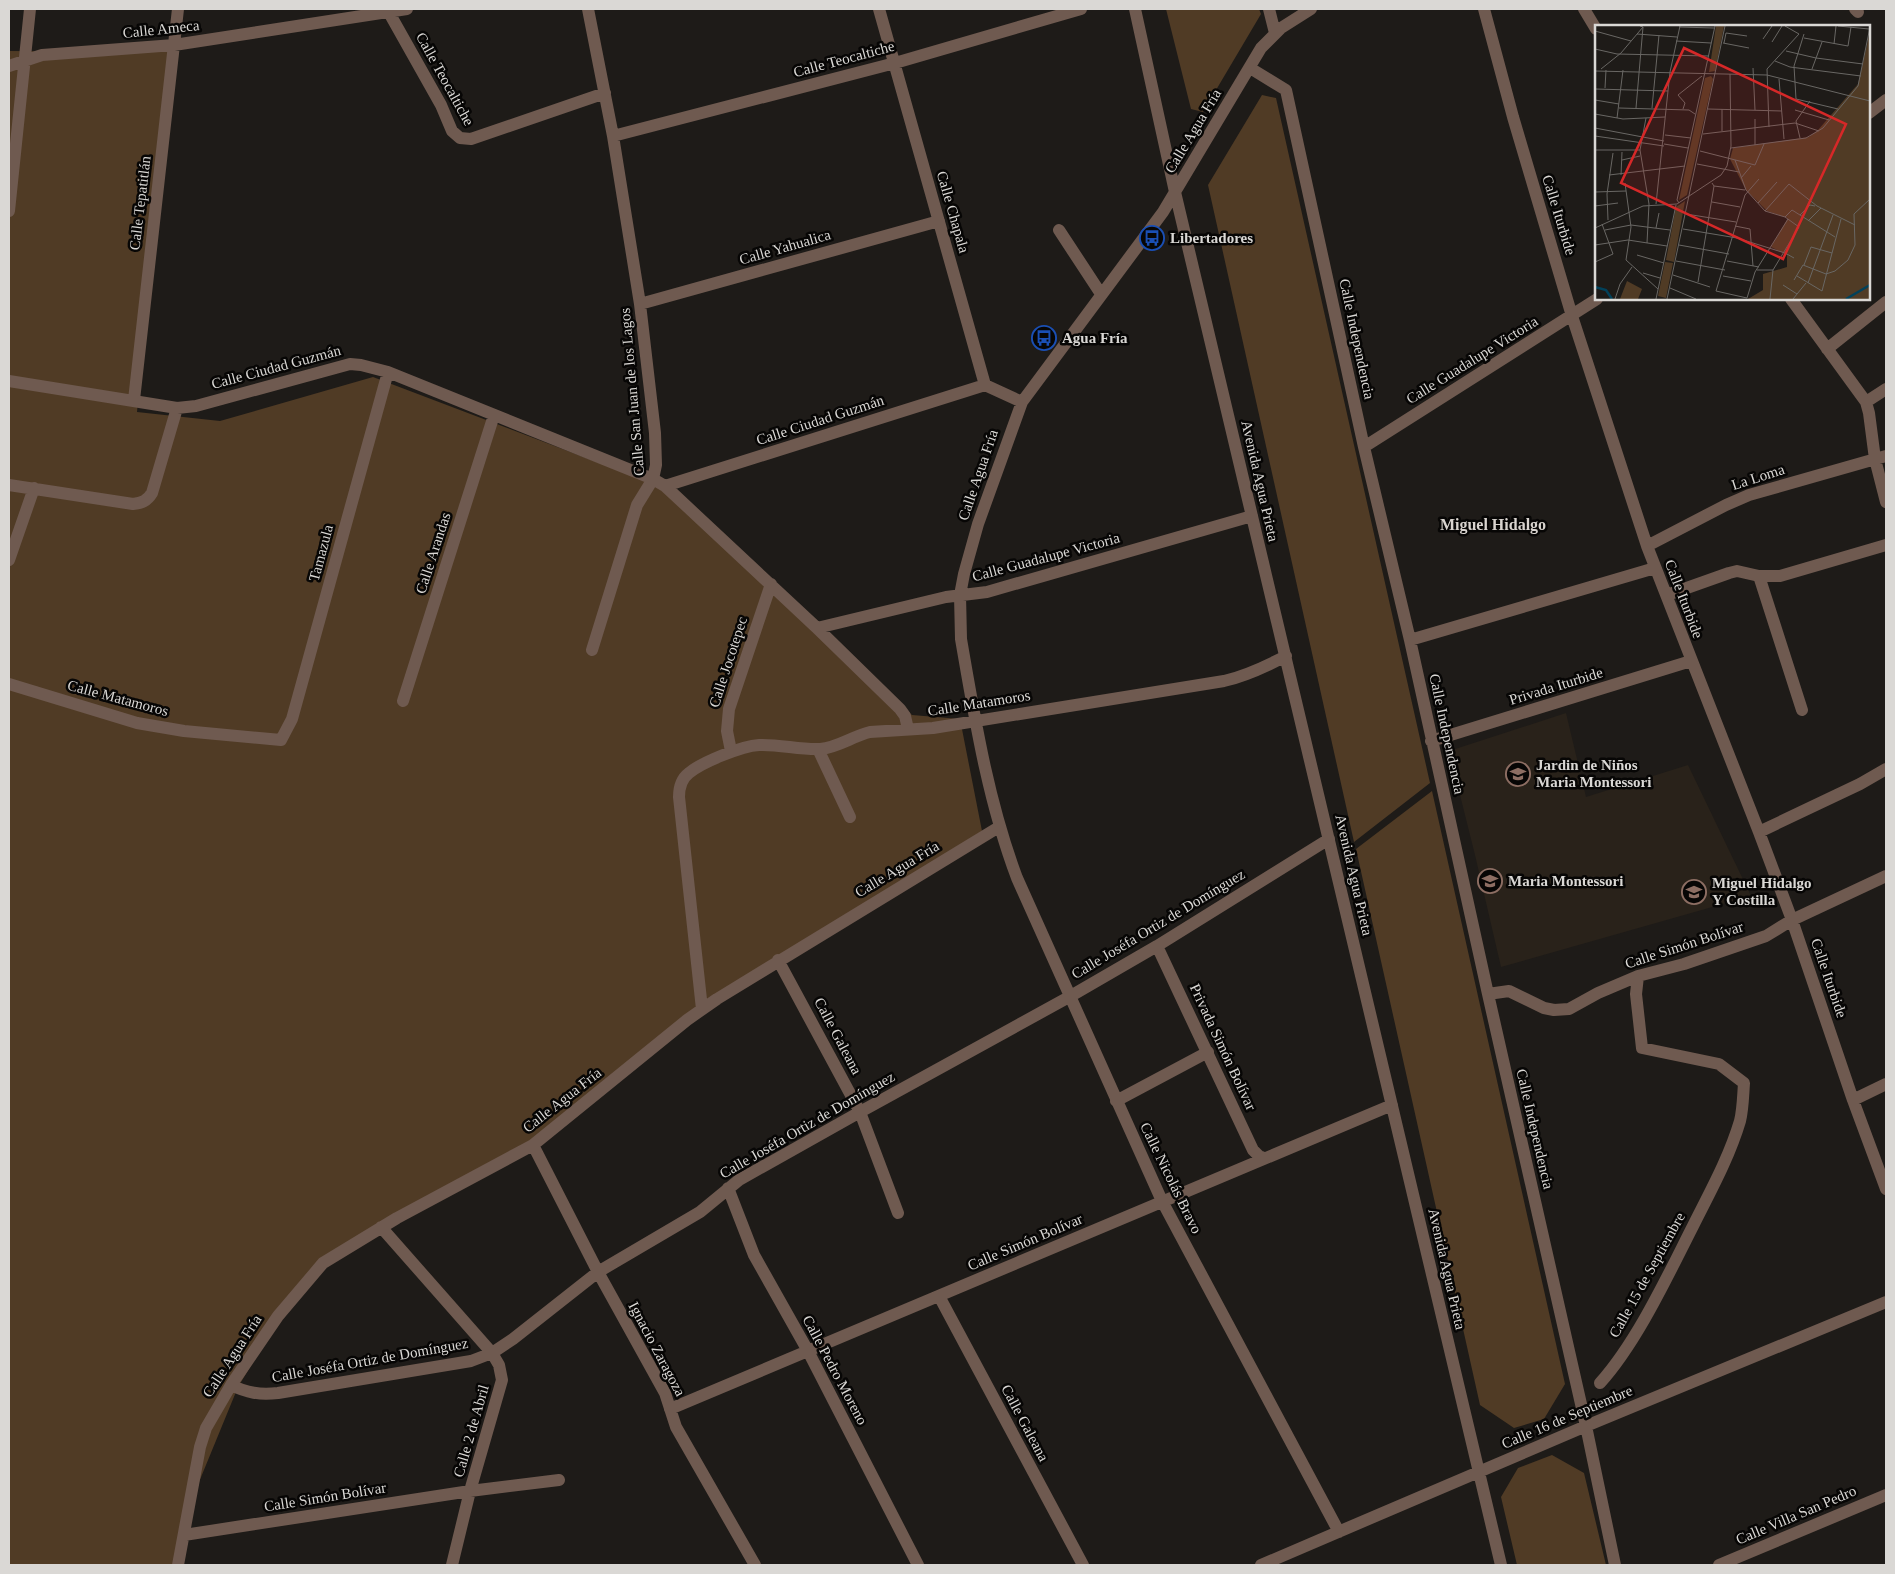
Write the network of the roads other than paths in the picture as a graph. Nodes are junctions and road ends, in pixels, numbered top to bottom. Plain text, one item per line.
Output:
1 (30, 9) edge
2 (178, 9) edge
3 (407, 9) edge
4 (588, 9) edge
5 (879, 9) edge
6 (1082, 9) edge
7 (1135, 9) edge
8 (1269, 9) edge
9 (1311, 9) edge
10 (1484, 9) edge
11 (1584, 9) edge
12 (388, 10) edge
13 (1595, 27) edge
14 (1275, 34) junction
15 (174, 45) junction
16 (24, 62) junction
17 (895, 63) junction
18 (9, 66) edge
19 (1250, 68) junction
20 (605, 93) junction
21 (1886, 100) edge
22 (1870, 112) edge
23 (613, 136) junction
24 (1175, 192) junction
25 (9, 211) edge
26 (939, 222) junction
27 (1059, 230) dead end
28 (1101, 294) junction
29 (1596, 300) edge
30 (1793, 300) edge
31 (1886, 302) edge
32 (640, 304) junction
33 (1572, 316) junction
34 (1827, 349) junction
35 (388, 372) junction
36 (9, 381) edge
37 (985, 384) junction
38 (1886, 389) edge
39 (134, 400) junction
40 (1022, 402) junction
41 (1866, 402) junction
42 (177, 408) junction
43 (494, 415) junction
44 (1364, 447) junction
45 (1880, 458) edge
46 (653, 479) junction
47 (9, 485) edge
48 (665, 486) junction
49 (34, 488) junction
50 (1886, 502) edge
51 (1252, 516) junction
52 (1886, 545) edge
53 (1647, 546) junction
54 (9, 560) edge
55 (1655, 568) junction
56 (1759, 576) junction
57 (771, 584) junction
58 (960, 595) junction
59 (1667, 595) junction
60 (817, 628) junction
61 (1410, 640) junction
62 (592, 650) dead end
63 (1286, 656) junction
64 (1691, 661) junction
65 (9, 684) edge
66 (403, 701) dead end
67 (1802, 710) dead end
68 (975, 720) junction
69 (908, 729) junction
70 (281, 740) joint
71 (1431, 741) junction
72 (818, 749) junction
73 (732, 752) junction
74 (1886, 769) edge
75 (850, 817) dead end
76 (999, 827) junction
77 (1759, 832) junction
78 (1329, 839) junction
79 (1886, 876) edge
80 (1792, 920) junction
81 (1157, 946) junction
82 (778, 960) junction
83 (1638, 976) junction
84 (1488, 994) junction
85 (1069, 997) junction
86 (702, 1009) junction
87 (1208, 1052) junction
88 (1886, 1084) edge
89 (1853, 1100) junction
90 (1116, 1101) junction
91 (1392, 1105) junction
92 (860, 1112) junction
93 (532, 1145) junction
94 (1264, 1158) junction
95 (728, 1188) junction
96 (1886, 1189) edge
97 (1162, 1201) junction
98 (898, 1213) dead end
99 (381, 1227) junction
100 (598, 1272) junction
101 (939, 1296) junction
102 (1886, 1302) edge
103 (808, 1351) junction
104 (492, 1353) junction
105 (1600, 1383) dead end
106 (231, 1385) junction
107 (670, 1409) junction
108 (1586, 1426) junction
109 (1479, 1472) junction
110 (559, 1480) dead end
111 (470, 1492) junction
112 (1886, 1495) edge
113 (1339, 1532) junction
114 (184, 1535) junction
115 (178, 1565) edge
116 (452, 1565) edge
117 (755, 1565) edge
118 (918, 1565) edge
119 (1083, 1565) edge
120 (1261, 1565) edge
121 (1501, 1565) edge
122 (1614, 1565) edge
123 (1719, 1565) edge

1 - 16 street
2 - 15 street, Calle Tepatitlán
3 - 12 street, Calle Ameca
4 - 20 street, Calle San Juan de los Lagos
5 - 17 street, Calle Chapala
6 - 17 street, Calle Teocaltiche
7 - 24 street, Avenida Agua Prieta
8 - 14 street
9 - 14 street, Calle Agua Fría
10 - 33 street, Calle Iturbide
11 - 13 street
12 - 15 street, Calle Ameca
12 - 20 street, Calle Teocaltiche
14 - 19 street, Calle Agua Fría
15 - 16 street, Calle Ameca
15 - 39 street, Calle Tepatitlán
16 - 18 street, Calle Ameca
16 - 25 street
17 - 23 street, Calle Teocaltiche
17 - 26 street, Calle Chapala
19 - 24 street, Calle Agua Fría
19 - 44 street, Calle Independencia
20 - 23 street, Calle San Juan de los Lagos
21 - 22 street
23 - 32 street, Calle San Juan de los Lagos
24 - 28 street, Calle Agua Fría
24 - 51 street, Avenida Agua Prieta
26 - 32 street, Calle Yahualica
26 - 37 street, Calle Chapala
27 - 28 street
28 - 40 street, Calle Agua Fría
29 - 33 street, Calle Guadalupe Victoria
30 - 34 street
31 - 34 street
32 - 46 street, Calle San Juan de los Lagos
33 - 44 street, Calle Guadalupe Victoria
33 - 53 street, Calle Iturbide
34 - 41 street
35 - 42 street, Calle Ciudad Guzmán
35 - 43 street, Calle Ciudad Guzmán
35 - 70 street, Tamazula
36 - 39 street, Calle Ciudad Guzmán
37 - 40 street
37 - 48 street, Calle Ciudad Guzmán
38 - 41 street
39 - 42 street, Calle Ciudad Guzmán
40 - 58 street, Calle Agua Fría
41 - 45 street
42 - 49 street
43 - 46 street, Calle Ciudad Guzmán
43 - 66 street, Calle Arandas
44 - 61 street, Calle Independencia
45 - 50 street
45 - 53 street, La Loma
46 - 48 street, Calle San Juan de los Lagos
46 - 62 street
47 - 49 street
48 - 57 street, Calle San Juan de los Lagos
49 - 54 street
51 - 58 street, Calle Guadalupe Victoria
51 - 63 street, Avenida Agua Prieta
52 - 56 street
53 - 55 street, Calle Iturbide
55 - 59 street, Calle Iturbide
55 - 61 street
56 - 59 street
56 - 67 street
57 - 60 street, Calle San Juan de los Lagos
57 - 73 street, Calle Jocotepec
58 - 60 street, Calle Guadalupe Victoria
58 - 68 street, Calle Agua Fría
59 - 64 street, Calle Iturbide
60 - 69 street, Calle San Juan de los Lagos
61 - 71 street, Calle Independencia
63 - 68 street, Calle Matamoros
63 - 78 street, Avenida Agua Prieta
64 - 71 street, Privada Iturbide
64 - 77 street, Calle Iturbide
65 - 70 street, Calle Matamoros
68 - 69 street, Calle Matamoros
68 - 76 street, Calle Agua Fría
69 - 72 street, Calle Matamoros
71 - 84 street, Calle Independencia
72 - 73 street, Calle Matamoros
72 - 75 street
73 - 86 street, Calle Matamoros
74 - 77 street
76 - 82 street, Calle Agua Fría
76 - 85 street, Calle Nicolás Bravo
77 - 80 street, Calle Iturbide
78 - 81 street, Calle Joséfa Ortiz de Domínguez
78 - 91 street, Avenida Agua Prieta
79 - 80 street, Calle Simón Bolívar
80 - 83 street, Calle Simón Bolívar
80 - 89 street, Calle Iturbide
81 - 85 street, Calle Joséfa Ortiz de Domínguez
81 - 87 street, Privada Simón Bolívar
82 - 86 street, Calle Agua Fría
82 - 92 street, Calle Galeana
83 - 84 street, Calle Simón Bolívar
83 - 105 street, Calle 15 de Septiembre
84 - 108 street, Calle Independencia
85 - 90 street, Calle Nicolás Bravo
85 - 92 street, Calle Joséfa Ortiz de Domínguez
86 - 93 street, Calle Agua Fría
87 - 90 street
87 - 94 street, Privada Simón Bolívar
88 - 89 street
89 - 96 street, Calle Iturbide
90 - 97 street, Calle Nicolás Bravo
91 - 94 street, Calle Simón Bolívar
91 - 109 street, Avenida Agua Prieta
92 - 95 street, Calle Joséfa Ortiz de Domínguez
92 - 98 street, Calle Galeana
93 - 99 street, Calle Agua Fría
93 - 100 street, Ignacio Zaragoza
94 - 97 street, Calle Simón Bolívar
95 - 100 street, Calle Joséfa Ortiz de Domínguez
95 - 103 street, Calle Pedro Moreno
97 - 101 street, Calle Simón Bolívar
97 - 113 street, Calle Nicolás Bravo
99 - 104 street, Calle 2 de Abril
99 - 106 street, Calle Agua Fría
100 - 104 street, Calle Joséfa Ortiz de Domínguez
100 - 107 street, Ignacio Zaragoza
101 - 103 street, Calle Simón Bolívar
101 - 119 street, Calle Galeana
102 - 108 street, Calle 16 de Septiembre
103 - 107 street, Calle Simón Bolívar
103 - 118 street, Calle Pedro Moreno
104 - 106 street, Calle Joséfa Ortiz de Domínguez
104 - 111 street, Calle 2 de Abril
106 - 114 street, Calle Agua Fría
107 - 117 street, Ignacio Zaragoza
108 - 109 street, Calle 16 de Septiembre
108 - 122 street, Calle Independencia
109 - 113 street, Calle 16 de Septiembre
109 - 121 street, Avenida Agua Prieta
110 - 111 street, Calle Simón Bolívar
111 - 114 street, Calle Simón Bolívar
111 - 116 street, Calle 2 de Abril
112 - 123 street, Calle Villa San Pedro
113 - 120 street, Calle 16 de Septiembre
114 - 115 street, Calle Agua Fría

